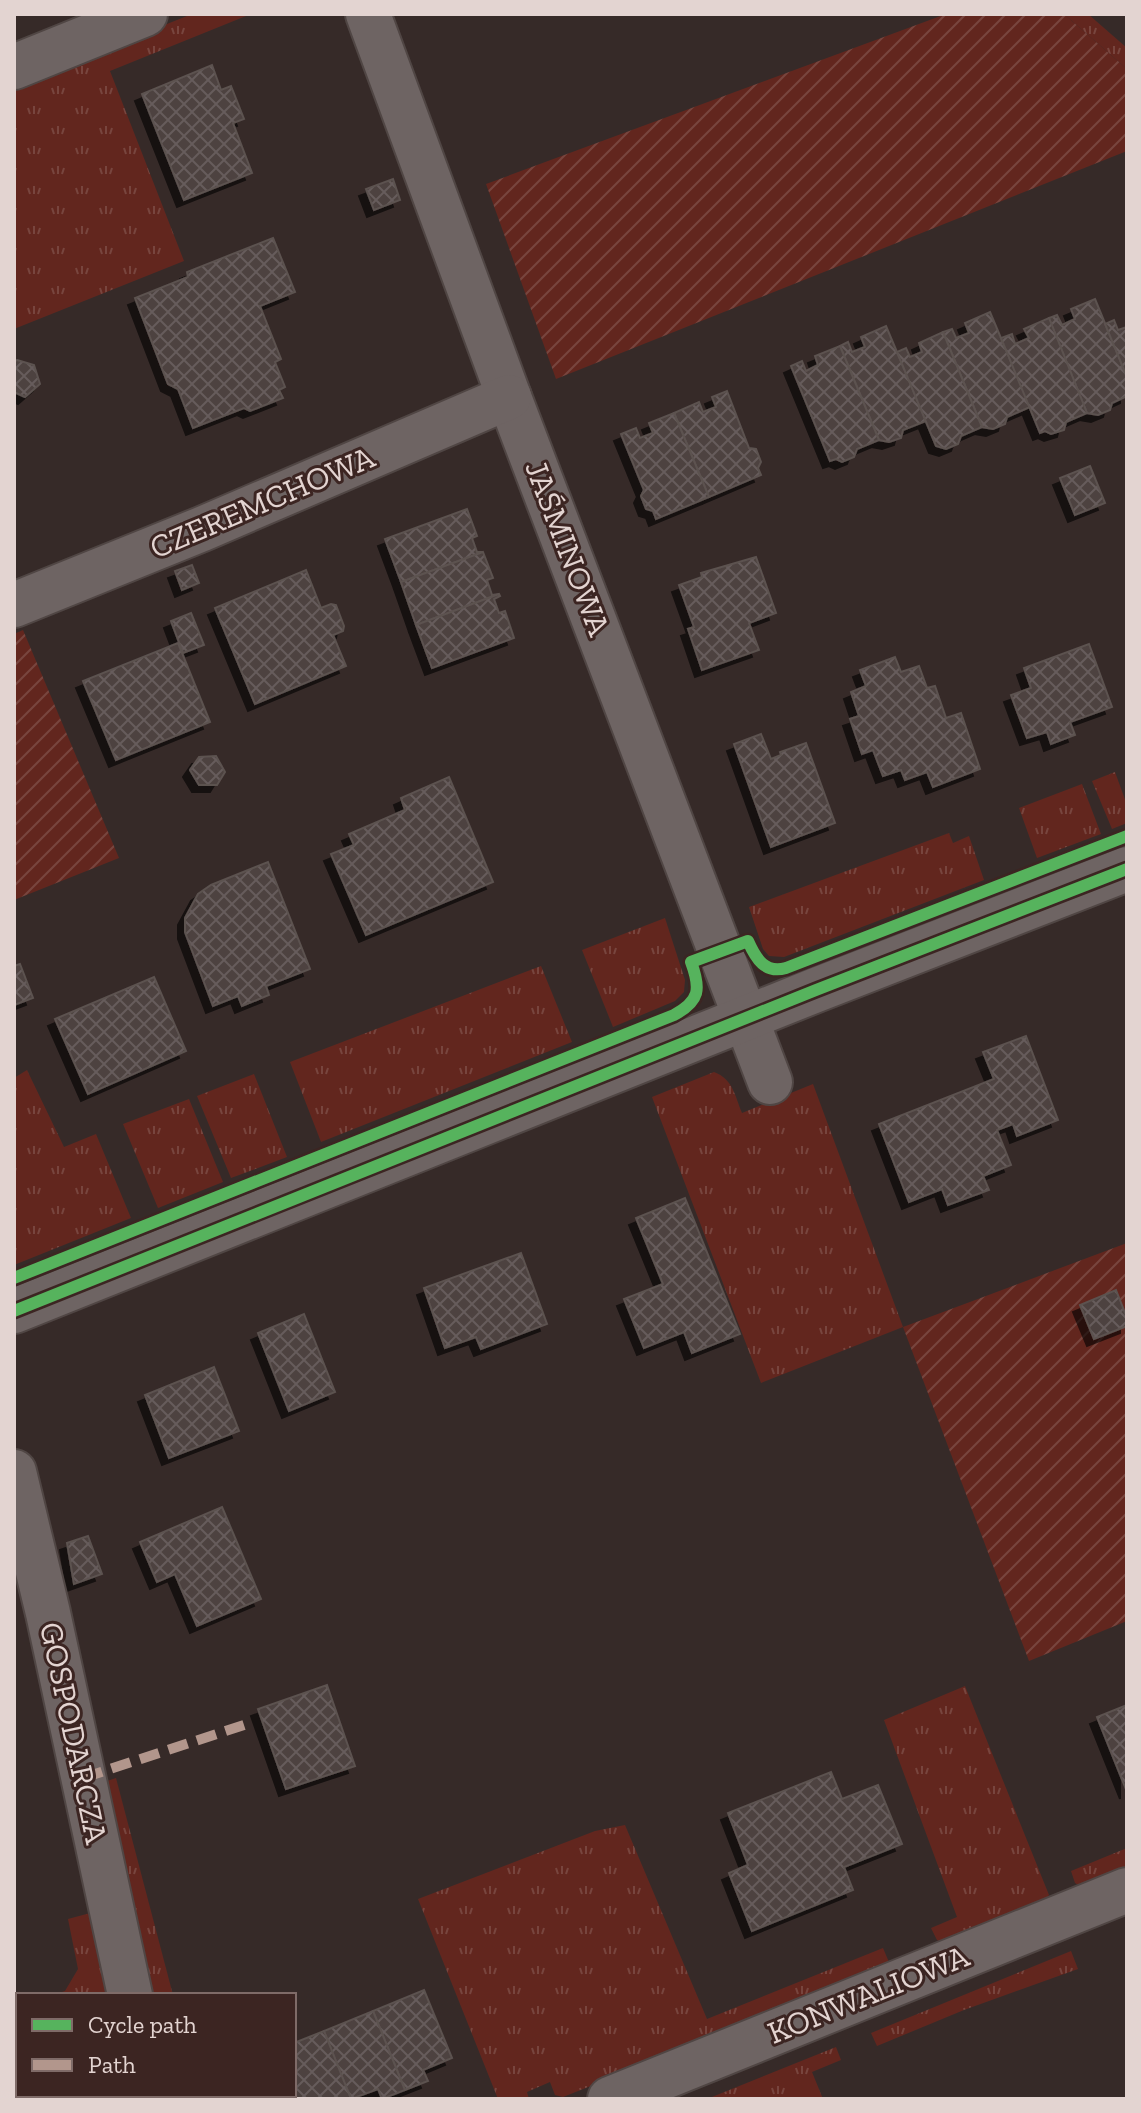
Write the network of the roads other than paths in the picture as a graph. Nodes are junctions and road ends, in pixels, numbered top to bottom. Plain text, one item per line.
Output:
1 (145, 14) edge
2 (368, 14) edge
3 (14, 67) edge
4 (509, 397) junction
5 (14, 605) edge
6 (1127, 869) edge
7 (745, 1019) junction
8 (770, 1082) dead end
9 (14, 1311) edge
10 (14, 1472) edge
11 (1127, 1890) edge
12 (130, 1993) edge
13 (610, 2099) edge

1 - 3 street
2 - 4 street, JAŚMINOWA
4 - 5 street, CZEREMCHOWA
4 - 7 street, JAŚMINOWA
6 - 7 street
7 - 8 street, JAŚMINOWA
7 - 9 street
10 - 12 street, GOSPODARCZA
11 - 13 street, KONWALIOWA

